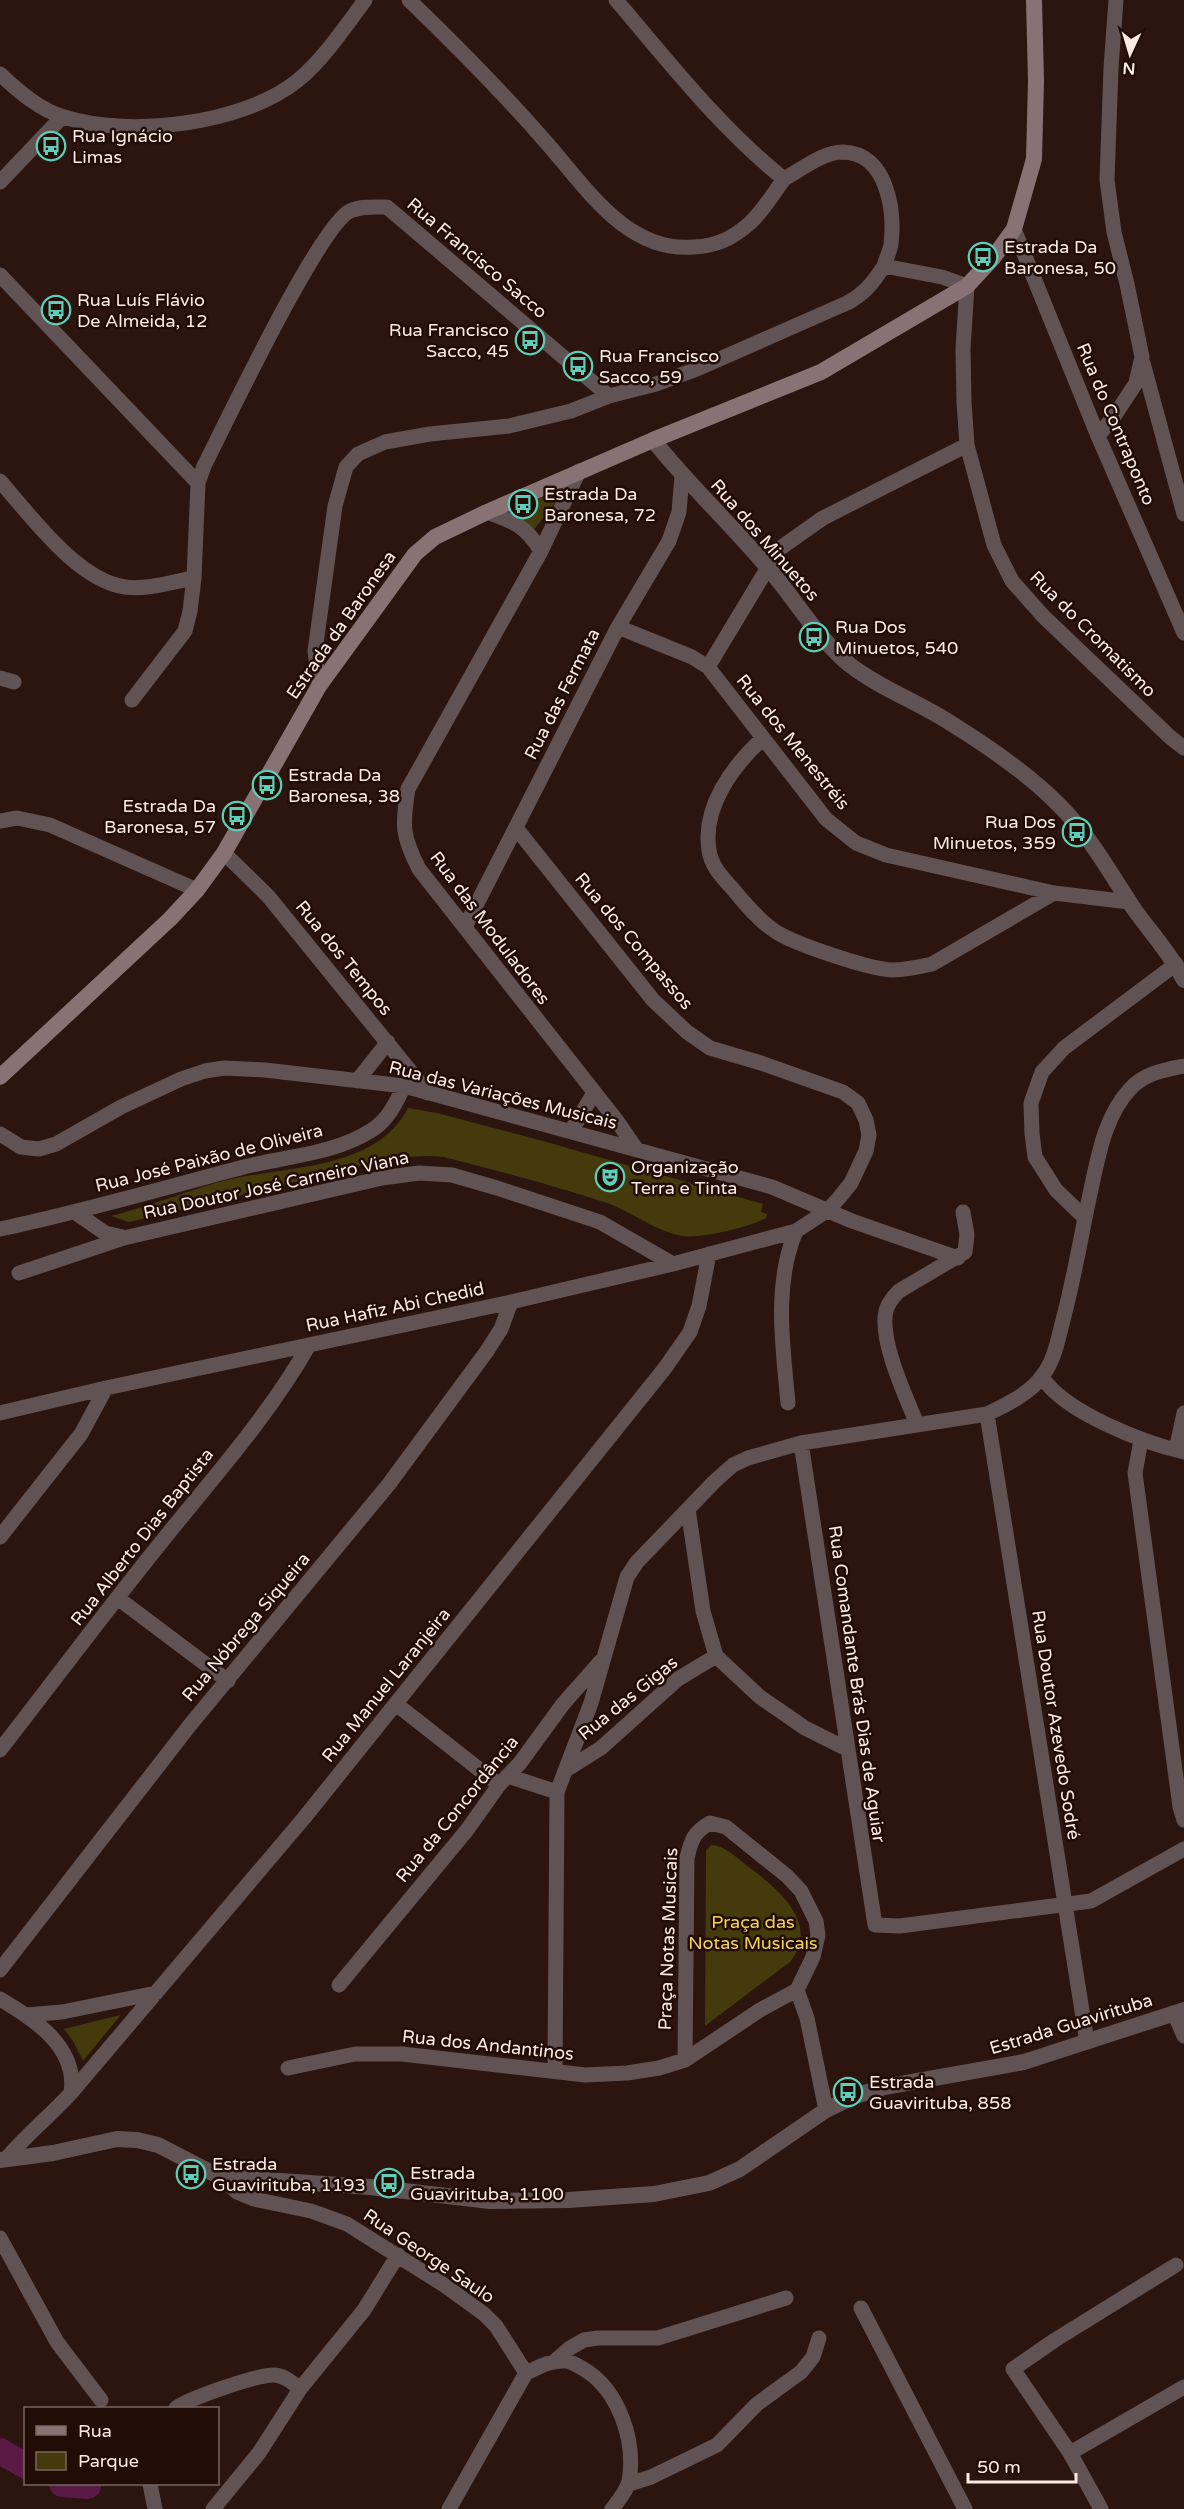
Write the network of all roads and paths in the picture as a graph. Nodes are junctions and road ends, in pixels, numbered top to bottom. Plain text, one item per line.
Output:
1 (365, 0) edge
2 (409, 0) edge
3 (616, 0) edge
4 (1034, 0) edge
5 (1116, 0) edge
6 (0, 74) edge
7 (62, 117) junction
8 (784, 179) junction
9 (0, 182) edge
10 (1014, 229) junction
11 (884, 266) junction
12 (0, 275) edge
13 (967, 286) junction
14 (1142, 357) junction
15 (609, 396) junction
16 (1098, 436) junction
17 (653, 440) junction
18 (967, 445) junction
19 (579, 471) junction
20 (682, 476) junction
21 (0, 481) edge
22 (198, 483) junction
23 (487, 512) junction
24 (1184, 514) edge
25 (541, 551) junction
26 (768, 567) junction
27 (194, 578) junction
28 (618, 627) junction
29 (1184, 633) edge
30 (708, 667) junction
31 (319, 686) junction
32 (132, 700) dead end
33 (762, 739) junction
34 (1184, 748) edge
35 (0, 821) edge
36 (516, 828) junction
37 (224, 853) junction
38 (197, 890) junction
39 (1054, 893) junction
40 (1129, 902) junction
41 (465, 927) junction
42 (1176, 964) junction
43 (1184, 980) edge
44 (388, 1042) junction
45 (1184, 1066) edge
46 (0, 1077) edge
47 (357, 1081) junction
48 (404, 1086) junction
49 (428, 1093) junction
50 (594, 1093) junction
51 (571, 1131) junction
52 (0, 1134) edge
53 (637, 1150) junction
54 (828, 1210) junction
55 (963, 1212) dead end
56 (76, 1213) junction
57 (1085, 1218) junction
58 (0, 1229) edge
59 (796, 1231) junction
60 (124, 1238) junction
61 (709, 1254) junction
62 (958, 1258) junction
63 (673, 1264) junction
64 (19, 1273) dead end
65 (511, 1302) junction
66 (309, 1345) junction
67 (1042, 1377) junction
68 (106, 1388) junction
69 (788, 1403) dead end
70 (0, 1413) edge
71 (1184, 1413) edge
72 (987, 1414) junction
73 (917, 1424) junction
74 (1141, 1440) junction
75 (801, 1443) junction
76 (1180, 1451) edge
77 (688, 1509) junction
78 (0, 1537) edge
79 (119, 1599) junction
80 (716, 1656) junction
81 (604, 1657) junction
82 (228, 1681) junction
83 (396, 1704) junction
84 (847, 1749) junction
85 (0, 1750) edge
86 (566, 1770) junction
87 (503, 1781) junction
88 (558, 1792) junction
89 (1184, 1820) edge
90 (1184, 1849) edge
91 (1065, 1905) junction
92 (0, 1970) edge
93 (339, 1984) dead end
94 (797, 1990) junction
95 (156, 1992) junction
96 (0, 1999) edge
97 (1179, 2012) edge
98 (26, 2015) junction
99 (1184, 2036) edge
100 (1088, 2042) junction
101 (685, 2060) junction
102 (288, 2068) dead end
103 (555, 2071) junction
104 (71, 2093) junction
105 (826, 2110) junction
106 (50, 2116) junction
107 (35, 2155) junction
108 (3, 2160) edge
109 (220, 2177) junction
110 (0, 2238) edge
111 (398, 2255) junction
112 (1176, 2265) dead end
113 (786, 2298) dead end
114 (861, 2308) dead end
115 (819, 2338) dead end
116 (554, 2362) junction
117 (526, 2373) junction
118 (1184, 2387) edge
119 (300, 2389) junction
120 (101, 2400) dead end
121 (179, 2407) edge
122 (1070, 2453) junction
123 (629, 2484) junction
124 (150, 2485) edge
125 (155, 2509) edge
126 (213, 2509) edge
127 (449, 2509) edge
128 (612, 2509) edge
129 (965, 2509) edge
130 (1101, 2509) edge

1 - 7 street
2 - 8 street
3 - 8 street
4 - 10 main road, Estrada da Baronesa
5 - 14 street
6 - 7 street
7 - 9 street
8 - 11 street
10 - 13 main road, Estrada da Baronesa
10 - 16 street, Rua do Contraponto
11 - 13 street
11 - 15 street
12 - 22 street
13 - 17 main road, Estrada da Baronesa
13 - 18 street, Rua do Cromatismo
14 - 16 street
14 - 24 street
15 - 22 street, Rua Francisco Sacco
15 - 31 street
16 - 29 street, Rua do Contraponto
17 - 19 main road, Estrada da Baronesa
17 - 20 street, Rua dos Minuetos
18 - 26 street
18 - 34 street, Rua do Cromatismo
19 - 23 main road, Estrada da Baronesa
19 - 25 street, Rua das Moduladores
20 - 26 street, Rua dos Minuetos
20 - 28 street, Rua das Fermata
21 - 27 street
22 - 27 street, Rua Francisco Sacco
23 - 25 street
23 - 31 main road, Estrada da Baronesa
25 - 41 street, Rua das Moduladores
26 - 30 street
26 - 40 street, Rua dos Minuetos
27 - 32 street, Rua Francisco Sacco
28 - 30 street, Rua dos Menestréis
28 - 36 street, Rua das Fermata
30 - 33 street, Rua dos Menestréis
31 - 37 main road, Estrada da Baronesa
33 - 39 street, Rua dos Menestréis
33 - 39 street
35 - 38 street
36 - 41 street, Rua das Fermata
36 - 54 street, Rua dos Compassos
37 - 38 main road, Estrada da Baronesa
37 - 44 street, Rua dos Tempos
38 - 46 main road, Estrada da Baronesa
39 - 40 street, Rua dos Menestréis
40 - 42 street, Rua dos Minuetos
41 - 50 street, Rua das Moduladores
42 - 43 street, Rua dos Minuetos
42 - 57 street
44 - 47 street
44 - 49 street, Rua dos Tempos
45 - 57 street
47 - 48 street, Rua das Variações Musicais
47 - 52 street, Rua das Variações Musicais
48 - 49 street, Rua das Variações Musicais
48 - 56 street, Rua José Paixão de Oliveira
49 - 51 street, Rua das Variações Musicais
50 - 51 street
50 - 53 street, Rua das Moduladores
51 - 53 street, Rua das Variações Musicais
53 - 54 street, Rua das Variações Musicais
54 - 59 street, Rua dos Compassos
54 - 62 street, Rua das Variações Musicais
55 - 62 street
56 - 58 street, Rua José Paixão de Oliveira
56 - 60 street
57 - 67 street
59 - 61 street, Rua Hafiz Abi Chedid
59 - 69 street
60 - 63 street, Rua Doutor José Carneiro Viana
60 - 64 street, Rua Doutor José Carneiro Viana
61 - 63 street, Rua Hafiz Abi Chedid
61 - 83 street, Rua Manuel Laranjeira
62 - 73 street
63 - 65 street, Rua Hafiz Abi Chedid
65 - 66 street, Rua Hafiz Abi Chedid
65 - 82 street, Rua Nóbrega Siqueira
66 - 68 street, Rua Hafiz Abi Chedid
66 - 79 street, Rua Alberto Dias Baptista
67 - 72 street
67 - 74 street
68 - 70 street, Rua Hafiz Abi Chedid
68 - 78 street
71 - 76 street
72 - 73 street
72 - 91 street, Rua Doutor Azevedo Sodré
73 - 75 street
74 - 76 street
74 - 89 street
75 - 77 street
75 - 84 street, Rua Comandante Brás Dias de Aguiar
77 - 80 street
77 - 81 street
79 - 82 street
79 - 85 street, Rua Alberto Dias Baptista
80 - 84 street
80 - 86 street, Rua das Gigas
81 - 86 street
81 - 87 street, Rua da Concordância
82 - 92 street, Rua Nóbrega Siqueira
83 - 87 street
83 - 95 street, Rua Manuel Laranjeira
84 - 91 street, Rua Comandante Brás Dias de Aguiar
86 - 88 street
87 - 88 street
87 - 93 street, Rua da Concordância
88 - 103 street
90 - 91 street
91 - 100 street, Rua Doutor Azevedo Sodré
94 - 101 street
94 - 101 street, Praça Notas Musicais
94 - 105 street
95 - 98 street
95 - 104 street, Rua Manuel Laranjeira
96 - 98 street
97 - 99 street
97 - 100 street, Estrada Guavirituba
98 - 104 street
100 - 105 street, Estrada Guavirituba
101 - 103 street, Rua dos Andantinos
102 - 103 street, Rua dos Andantinos
104 - 106 street, Rua Manuel Laranjeira
105 - 109 street, Estrada Guavirituba
106 - 107 street, Rua Manuel Laranjeira
106 - 108 street, Rua Manuel Laranjeira
107 - 108 street, Estrada Guavirituba
107 - 109 street, Estrada Guavirituba
109 - 111 street, Rua George Saulo
110 - 120 street
111 - 117 street, Rua George Saulo
111 - 119 street
112 - 122 street
113 - 116 street
114 - 129 street
115 - 123 street
116 - 117 street
116 - 123 street
117 - 127 street
118 - 122 street
119 - 121 street
119 - 126 street
122 - 130 street
123 - 128 street
124 - 125 street

